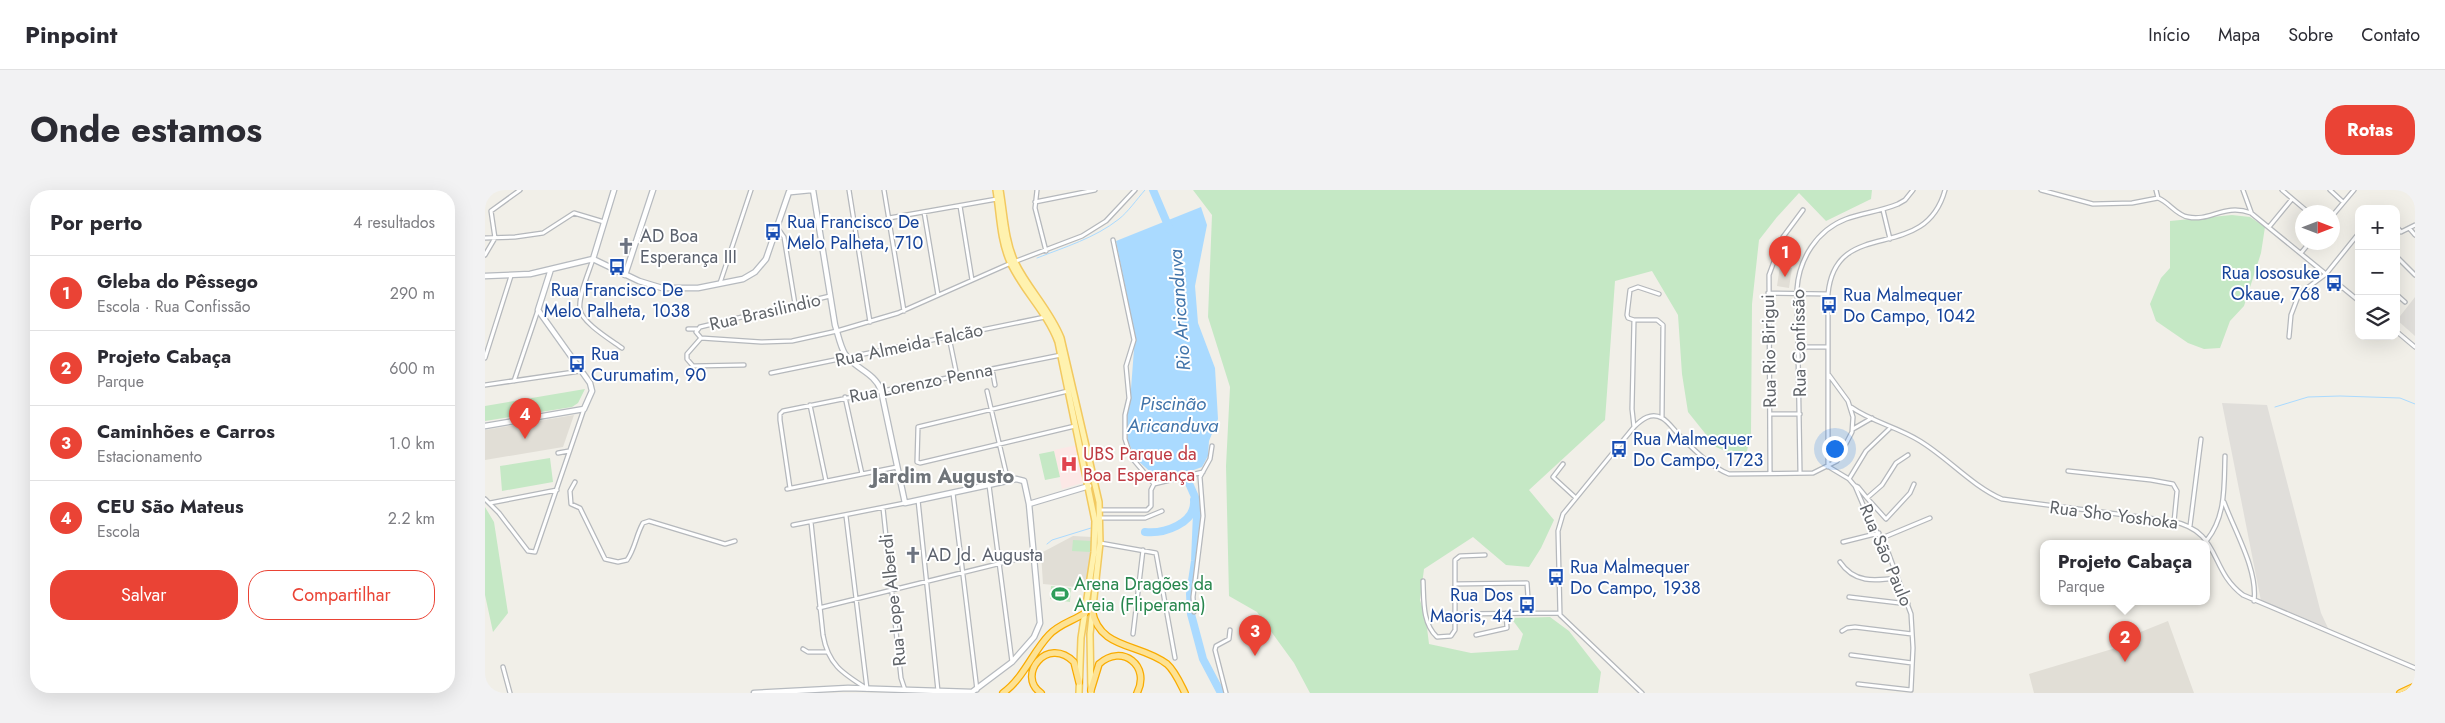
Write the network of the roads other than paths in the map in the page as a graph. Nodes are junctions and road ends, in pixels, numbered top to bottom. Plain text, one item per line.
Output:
1 (519, 190) edge
2 (614, 190) edge
3 (653, 190) edge
4 (751, 190) edge
5 (812, 190) edge
6 (849, 190) edge
7 (884, 190) edge
8 (996, 190) edge
9 (1000, 190) edge
10 (1037, 190) edge
11 (1095, 190) edge
12 (1129, 190) edge
13 (1135, 190) edge
14 (1913, 190) edge
15 (1945, 190) edge
16 (2041, 190) edge
17 (2156, 190) edge
18 (2243, 190) edge
19 (2283, 190) edge
20 (2330, 190) edge
21 (2354, 190) edge
22 (789, 191) edge
23 (801, 191) edge
24 (1130, 195) junction
25 (2158, 198) junction
26 (997, 199) junction
27 (2292, 199) junction
28 (1035, 202) junction
29 (2343, 202) junction
30 (2299, 205) edge
31 (960, 206) junction
32 (2340, 206) edge
33 (1803, 210) dead end
34 (1883, 210) junction
35 (924, 212) junction
36 (2251, 213) junction
37 (889, 218) junction
38 (603, 222) junction
39 (2415, 225) edge
40 (777, 227) junction
41 (2269, 227) junction
42 (2409, 228) junction
43 (2400, 231) edge
44 (2415, 235) edge
45 (485, 238) edge
46 (495, 238) junction
47 (2355, 238) edge
48 (1890, 239) junction
49 (1113, 240) dead end
50 (2303, 250) edge
51 (1046, 251) junction
52 (2301, 253) junction
53 (485, 255) edge
54 (593, 259) junction
55 (2400, 260) edge
56 (1013, 262) junction
57 (551, 269) junction
58 (2325, 274) junction
59 (625, 275) junction
60 (2415, 275) edge
61 (485, 276) edge
62 (511, 276) junction
63 (972, 280) junction
64 (720, 283) junction
65 (1768, 293) junction
66 (1659, 294) dead end
67 (1798, 294) junction
68 (1828, 294) junction
69 (938, 295) junction
70 (2397, 295) edge
71 (830, 296) junction
72 (2355, 298) edge
73 (2405, 302) dead end
74 (795, 304) junction
75 (538, 310) junction
76 (904, 311) junction
77 (1046, 317) junction
78 (1634, 320) junction
79 (870, 322) junction
80 (699, 328) junction
81 (688, 329) dead end
82 (837, 331) junction
83 (2400, 334) edge
84 (2289, 337) dead end
85 (701, 338) junction
86 (949, 338) junction
87 (487, 346) edge
88 (1828, 346) junction
89 (1798, 347) junction
90 (2415, 347) edge
91 (622, 348) dead end
92 (1061, 355) junction
93 (485, 358) edge
94 (848, 358) junction
95 (744, 365) dead end
96 (992, 369) junction
97 (581, 370) junction
98 (771, 374) dead end
99 (1829, 375) junction
100 (957, 376) junction
101 (514, 381) junction
102 (485, 385) edge
103 (995, 385) dead end
104 (881, 390) junction
105 (987, 391) dead end
106 (1068, 391) junction
107 (845, 397) junction
108 (810, 405) junction
109 (1851, 406) junction
110 (583, 409) junction
111 (991, 409) junction
112 (1770, 414) junction
113 (1800, 414) junction
114 (1662, 418) junction
115 (1871, 418) junction
116 (485, 426) edge
117 (1076, 426) junction
118 (1634, 427) junction
119 (1853, 429) junction
120 (1889, 429) dead end
121 (2201, 439) dead end
122 (999, 444) junction
123 (1212, 446) dead end
124 (569, 451) junction
125 (558, 453) dead end
126 (1907, 455) dead end
127 (2225, 456) dead end
128 (1829, 457) junction
129 (1837, 461) junction
130 (1563, 464) dead end
131 (898, 467) junction
132 (1828, 467) junction
133 (2068, 471) dead end
134 (1203, 472) junction
135 (1770, 472) junction
136 (1800, 472) junction
137 (862, 474) junction
138 (1849, 479) junction
139 (826, 481) junction
140 (1009, 481) junction
141 (575, 482) dead end
142 (1154, 484) junction
143 (1914, 484) dead end
144 (989, 485) junction
145 (1089, 486) junction
146 (1855, 486) junction
147 (557, 490) junction
148 (953, 492) junction
149 (1576, 498) junction
150 (1867, 498) junction
151 (485, 499) edge
152 (918, 500) junction
153 (2223, 502) junction
154 (489, 503) junction
155 (905, 503) junction
156 (1029, 504) junction
157 (883, 508) junction
158 (1100, 510) junction
159 (1162, 511) dead end
160 (846, 516) junction
161 (1100, 518) junction
162 (1930, 518) dead end
163 (811, 522) junction
164 (2174, 522) junction
165 (793, 525) dead end
166 (2190, 526) junction
167 (1879, 533) junction
168 (1882, 538) junction
169 (2207, 540) joint
170 (735, 541) dead end
171 (1843, 542) dead end
172 (1100, 543) junction
173 (2210, 546) edge
174 (1143, 550) junction
175 (1034, 555) junction
176 (1485, 555) dead end
177 (1839, 562) dead end
178 (998, 564) junction
179 (962, 573) junction
180 (1897, 578) junction
181 (927, 581) junction
182 (1423, 581) dead end
183 (1455, 584) junction
184 (891, 590) junction
185 (1849, 597) dead end
186 (857, 599) junction
187 (2254, 601) junction
188 (1908, 604) junction
189 (819, 608) junction
190 (1092, 610) junction
191 (1194, 612) dead end
192 (1529, 612) junction
193 (1085, 613) junction
194 (1506, 613) junction
195 (1559, 613) junction
196 (1455, 614) junction
197 (1230, 630) dead end
198 (1842, 631) dead end
199 (1133, 634) dead end
200 (1912, 634) junction
201 (1476, 635) dead end
202 (803, 649) dead end
203 (827, 652) junction
204 (1851, 655) dead end
205 (1175, 658) dead end
206 (1011, 662) junction
207 (1912, 663) junction
208 (503, 667) dead end
209 (2415, 668) edge
210 (850, 678) junction
211 (1079, 682) junction
212 (1857, 684) dead end
213 (2415, 686) edge
214 (848, 688) junction
215 (867, 689) junction
216 (977, 690) junction
217 (905, 691) junction
218 (939, 692) edge
219 (1079, 692) edge
220 (1091, 692) edge
221 (510, 693) edge
222 (754, 693) edge
223 (1003, 693) edge
224 (1041, 693) edge
225 (1137, 693) edge
226 (1185, 693) edge
227 (1227, 693) edge
228 (1642, 693) edge
229 (2401, 693) edge

1 - 46 street
2 - 38 street
3 - 59 street
4 - 64 street
5 - 23 street
5 - 71 street
6 - 79 street
7 - 37 street
8 - 26 main road
9 - 56 main road
10 - 28 street
11 - 28 street
12 - 24 street
13 - 24 street
14 - 34 street, Rua Confissão
15 - 48 street
16 - 25 street
17 - 25 street
18 - 36 street
19 - 27 street
20 - 29 street
21 - 29 street
22 - 23 street
22 - 40 street
24 - 51 street
25 - 36 street
26 - 31 street
26 - 56 main road
27 - 30 street
27 - 41 street
28 - 51 street
29 - 32 street
31 - 35 street
31 - 63 street
33 - 65 street, Rua Rio Birigui
34 - 48 street
34 - 67 street, Rua Confissão
35 - 37 street
35 - 69 street
36 - 41 street
37 - 76 street
38 - 46 street
38 - 54 street
39 - 42 street
40 - 64 street
40 - 74 street
41 - 52 street
42 - 43 street
42 - 44 street
45 - 46 street
46 - 53 street
47 - 58 street
48 - 68 street
49 - 142 street
50 - 52 street
51 - 56 street
52 - 58 street
54 - 57 street
54 - 59 street
54 - 91 street
55 - 60 street
56 - 63 street
56 - 77 main road
56 - 158 main road
57 - 62 street
57 - 75 street
58 - 72 street
58 - 84 street
59 - 64 street
61 - 62 street
62 - 87 street
63 - 69 street
65 - 67 street
65 - 112 street, Rua Rio Birigui
66 - 78 street
67 - 68 street
67 - 89 street, Rua Confissão
68 - 88 street
69 - 76 street
70 - 73 street
71 - 74 street, Rua Brasilindio
71 - 82 street
74 - 80 street, Rua Brasilindio
75 - 97 street
75 - 101 street
76 - 79 street
77 - 86 street, Rua Almeida Falcão
77 - 92 main road
78 - 114 street
78 - 118 street
79 - 82 street
80 - 81 street, Rua Brasilindio
80 - 85 street
82 - 85 street
82 - 94 street
83 - 90 street
85 - 95 street
86 - 94 street, Rua Almeida Falcão
86 - 100 street
87 - 93 street
88 - 89 street
88 - 99 street
89 - 113 street, Rua Confissão
92 - 96 street, Rua Lorenzo Penna
92 - 106 main road
94 - 98 street, Rua Almeida Falcão
94 - 104 street
96 - 100 street, Rua Lorenzo Penna
96 - 103 street
97 - 101 street
97 - 110 street
99 - 109 street
99 - 128 street
100 - 104 street, Rua Lorenzo Penna
101 - 102 street
104 - 107 street, Rua Lorenzo Penna
104 - 131 street
105 - 111 street
106 - 111 street
106 - 117 main road
107 - 108 street, Rua Lorenzo Penna
107 - 137 street
108 - 139 street
108 - 139 street, Rua Lorenzo Penna
109 - 115 street, Rua Sho Yoshoka
109 - 119 street
110 - 116 street
110 - 124 street
111 - 122 street
111 - 122 street
112 - 113 street
112 - 135 street, Rua Rio Birigui
113 - 136 street, Rua Confissão
114 - 118 street
114 - 135 street
115 - 119 street
115 - 164 street, Rua Sho Yoshoka
117 - 122 street
117 - 145 main road
118 - 149 street
119 - 129 street
120 - 138 street
121 - 166 street
122 - 140 street
123 - 134 street
124 - 125 street
124 - 147 street
126 - 150 street
127 - 153 street
128 - 129 street
128 - 132 street
129 - 132 street
130 - 149 street
131 - 137 street
131 - 155 street
132 - 136 street
132 - 138 street, Rua São Paulo
133 - 164 street
134 - 142 street
134 - 191 street
135 - 136 street
137 - 139 street
138 - 146 street, Rua São Paulo
140 - 144 street
140 - 156 street
141 - 170 street
142 - 158 street
143 - 150 street
144 - 148 street
144 - 178 street
145 - 156 street
145 - 158 main road
145 - 193 main road
146 - 150 street
146 - 167 street, Rua São Paulo
147 - 154 street
147 - 154 street
148 - 152 street
148 - 179 street
149 - 195 street
151 - 154 street
152 - 155 street
152 - 181 street
153 - 169 street
153 - 187 street
155 - 157 street
156 - 175 street
157 - 160 street
157 - 184 street, Rua Lope Alberdi
158 - 161 main road
159 - 161 street
160 - 163 street
160 - 186 street
161 - 172 main road
162 - 168 street
163 - 165 street
163 - 189 street
164 - 166 street, Rua Sho Yoshoka
166 - 169 street, Rua Sho Yoshoka
167 - 168 street, Rua São Paulo
167 - 171 street
168 - 180 street, Rua São Paulo
172 - 174 street
172 - 190 main road
173 - 187 street, Rua Sho Yoshoka
174 - 199 street
174 - 205 street
175 - 178 street
175 - 206 street
176 - 183 street
177 - 180 street
178 - 179 street
178 - 206 street
179 - 181 street
179 - 216 street
180 - 188 street, Rua São Paulo
181 - 184 street
181 - 218 street
182 - 196 street
183 - 192 street
183 - 196 street
184 - 186 street
184 - 217 street, Rua Lope Alberdi
185 - 188 street
186 - 189 street
186 - 215 street
187 - 209 street, Rua Sho Yoshoka
188 - 200 street, Rua São Paulo
189 - 203 street
190 - 220 main road
190 - 226 highway
192 - 194 street
192 - 195 street
193 - 211 main road
193 - 223 highway
194 - 196 street
194 - 201 street
195 - 228 street
197 - 227 street
198 - 200 street
200 - 207 street, Rua São Paulo
202 - 203 street
203 - 210 street
204 - 207 street
206 - 216 street
207 - 212 street, Rua São Paulo
208 - 221 street
210 - 214 street
210 - 215 street
211 - 219 main road
211 - 224 highway
213 - 229 highway
214 - 215 street
214 - 222 street
215 - 217 street
216 - 218 street
217 - 218 street
220 - 225 highway

